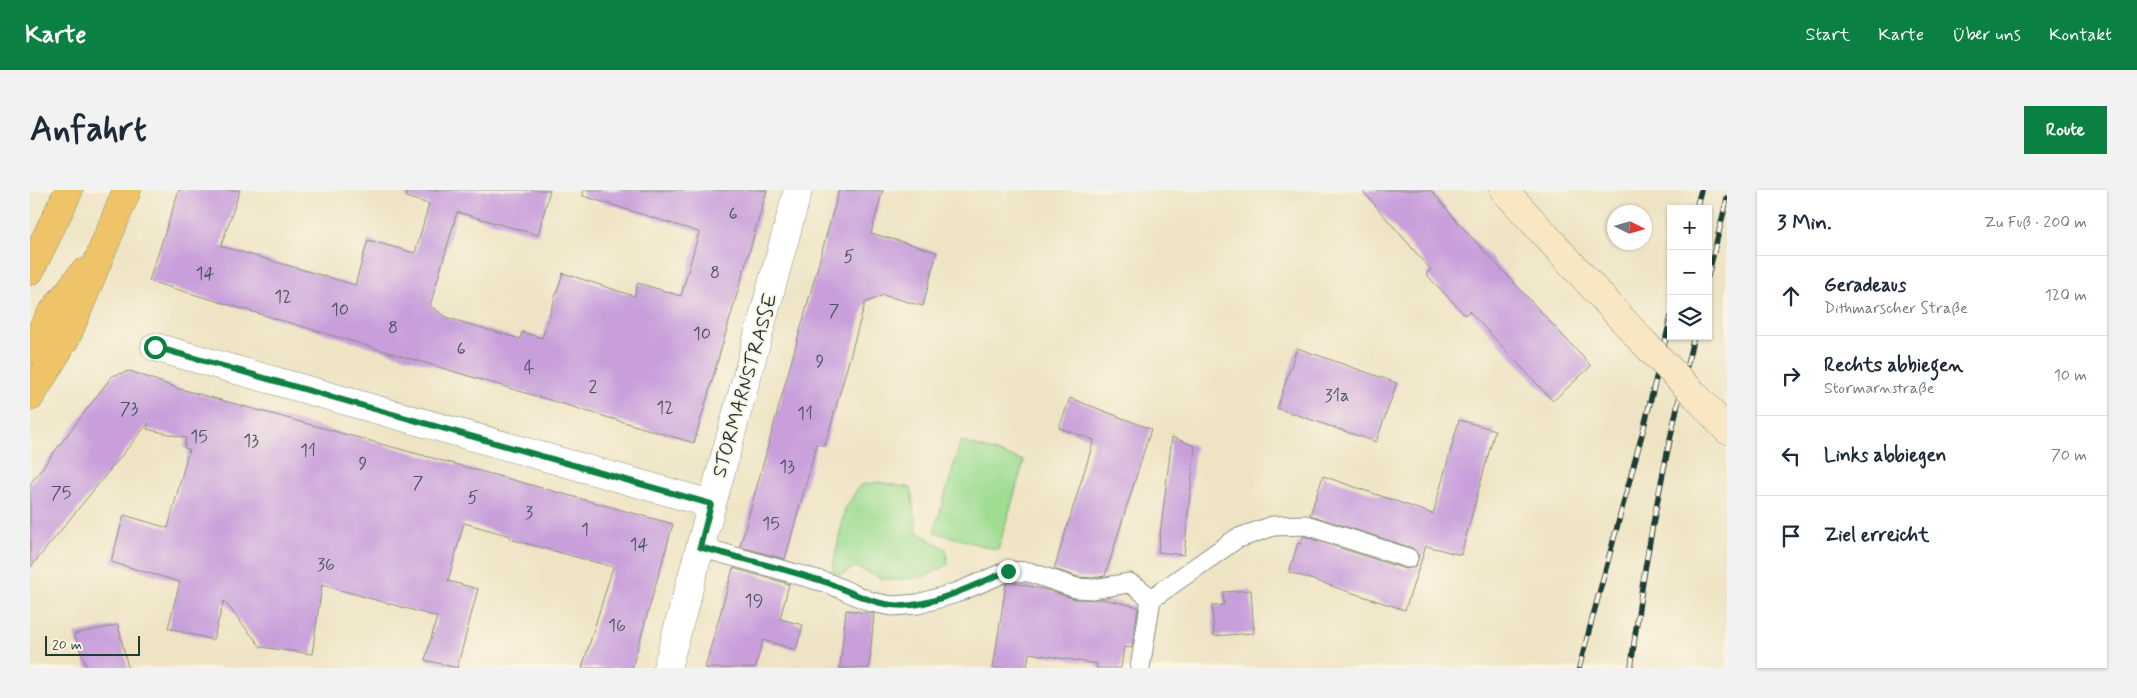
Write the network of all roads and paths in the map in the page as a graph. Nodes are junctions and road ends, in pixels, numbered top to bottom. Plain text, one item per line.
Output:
1 (69, 190) edge
2 (127, 190) edge
3 (798, 190) edge
4 (1504, 190) edge
5 (108, 239) junction
6 (30, 271) edge
7 (155, 347) dead end
8 (30, 350) edge
9 (30, 397) edge
10 (1727, 430) edge
11 (711, 504) junction
12 (700, 547) junction
13 (1408, 558) dead end
14 (1151, 599) junction
15 (667, 668) edge
16 (1140, 668) edge

1 - 6 highway
2 - 5 highway
3 - 11 street, STORMARNSTRASSE
4 - 10 main road, bridge
5 - 8 highway
5 - 9 highway
7 - 11 street
11 - 12 street, STORMARNSTRASSE
12 - 14 lane
12 - 15 street, STORMARNSTRASSE
13 - 14 lane
14 - 16 lane

